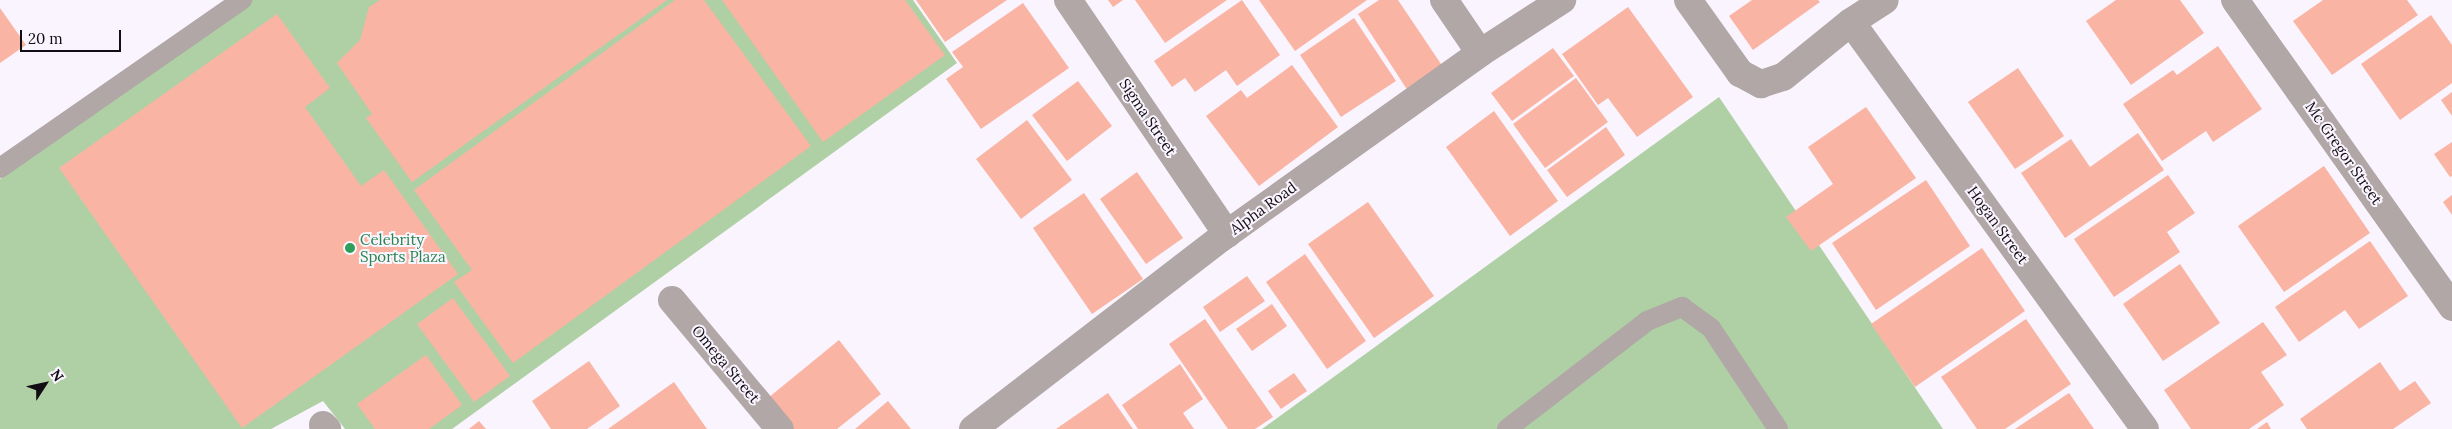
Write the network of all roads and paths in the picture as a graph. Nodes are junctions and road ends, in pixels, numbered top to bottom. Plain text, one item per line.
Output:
1 (242, 0) edge
2 (1068, 0) edge
3 (1444, 0) edge
4 (1562, 0) edge
5 (1688, 0) edge
6 (1885, 0) edge
7 (2235, 0) edge
8 (1851, 22) junction
9 (1480, 53) junction
10 (0, 168) edge
11 (1227, 234) junction
12 (672, 300) dead end
13 (2452, 306) edge
14 (780, 429) edge
15 (973, 429) edge
16 (1507, 429) edge
17 (1778, 429) edge
18 (2146, 429) edge

1 - 10 lane
2 - 11 street, Sigma Street
3 - 9 street
4 - 9 street, Alpha Road
5 - 8 street
6 - 8 street
7 - 13 street, Mc Gregor Street
8 - 18 street, Hogan Street
9 - 11 street, Alpha Road
11 - 15 street, Alpha Road
12 - 14 street, Omega Street
16 - 17 lane

